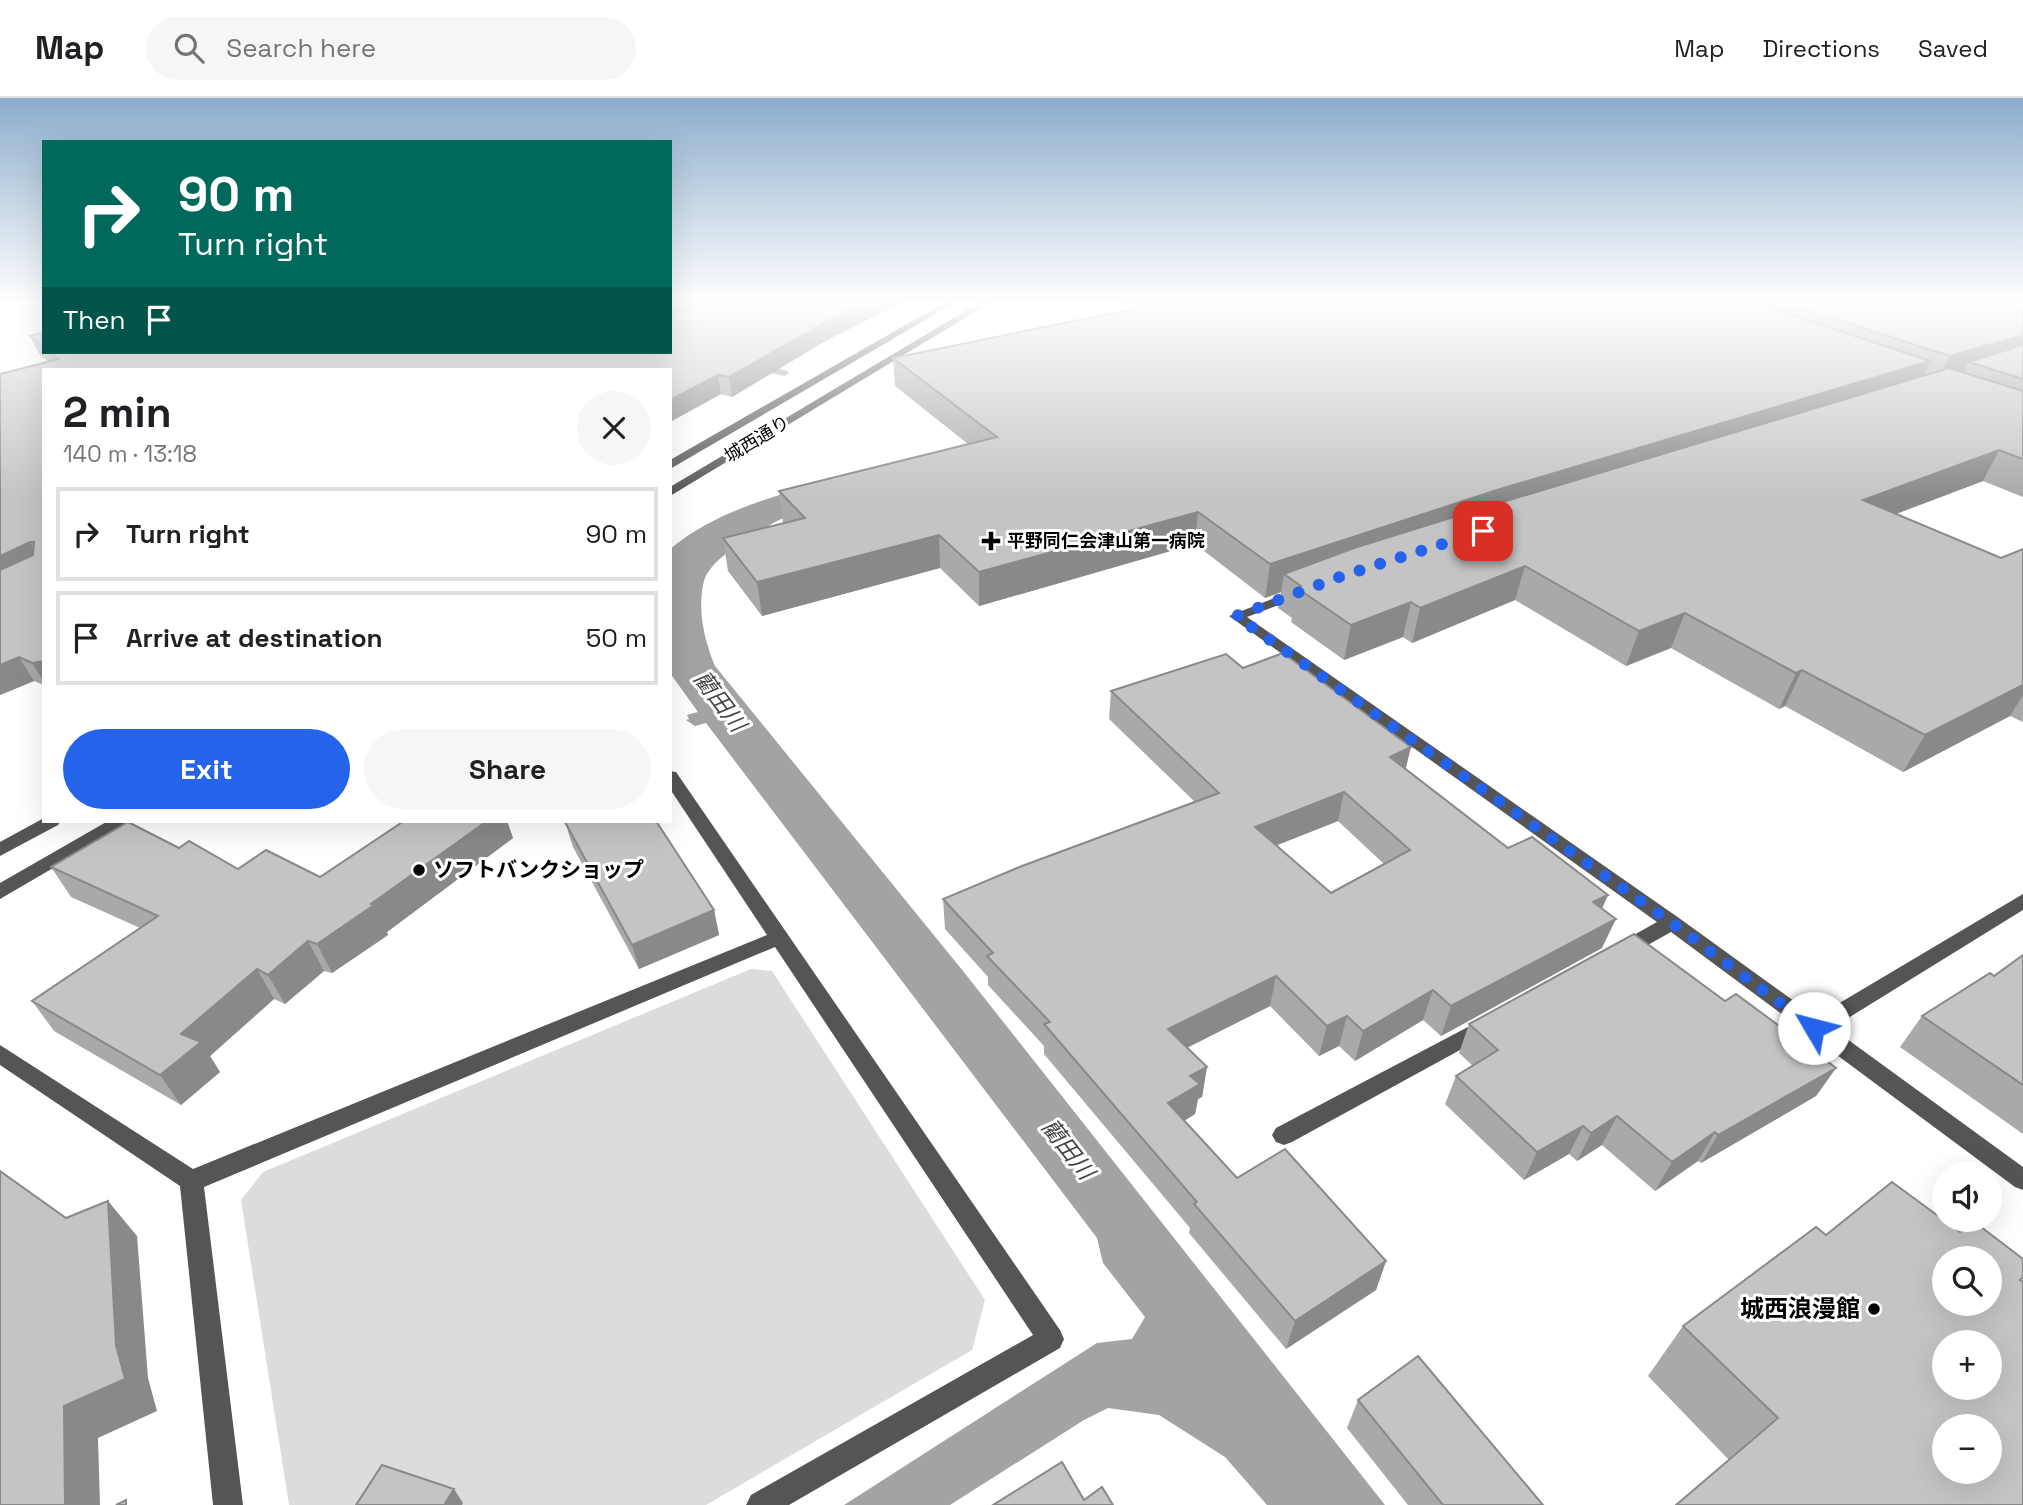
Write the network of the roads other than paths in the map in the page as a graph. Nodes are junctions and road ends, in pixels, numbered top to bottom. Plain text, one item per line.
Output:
1 (840, 367) edge
2 (879, 367) edge
3 (672, 464) edge
4 (672, 491) edge
5 (1318, 585) edge
6 (672, 779) edge
7 (48, 823) edge
8 (118, 823) edge
9 (0, 850) edge
10 (0, 892) edge
11 (2023, 901) edge
12 (1672, 923) junction
13 (778, 938) junction
14 (1600, 963) edge
15 (1503, 1016) edge
16 (1814, 1028) junction
17 (0, 1054) edge
18 (1284, 1135) dead end
19 (2023, 1180) edge
20 (191, 1181) junction
21 (228, 1505) edge
22 (761, 1505) edge

1 - 3 street, 城西通り
2 - 4 street, 城西通り
5 - 12 street
6 - 13 street
7 - 9 street
8 - 10 street
11 - 16 street
12 - 14 street
12 - 16 street
13 - 20 street
13 - 22 street
15 - 18 street
16 - 19 street
17 - 20 street
20 - 21 street

